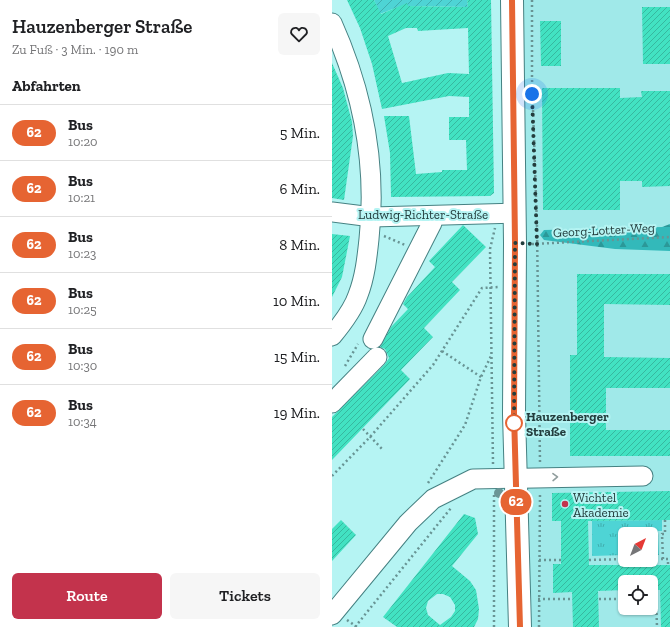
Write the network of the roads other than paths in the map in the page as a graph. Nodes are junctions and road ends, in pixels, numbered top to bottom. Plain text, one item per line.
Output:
1 (512, 0) edge
2 (332, 23) edge
3 (332, 212) edge
4 (507, 213) junction
5 (432, 223) dead end
6 (371, 225) junction
7 (332, 336) edge
8 (373, 339) dead end
9 (377, 357) dead end
10 (332, 403) edge
11 (643, 476) dead end
12 (516, 478) junction
13 (332, 615) edge
14 (520, 627) edge

1 - 4 main road
2 - 6 street
3 - 6 street, Ludwig-Richter-Straße
4 - 6 street, Ludwig-Richter-Straße
4 - 12 main road
5 - 8 street
6 - 7 street
9 - 10 street
12 -> 11 street
12 - 13 street
12 - 14 main road

